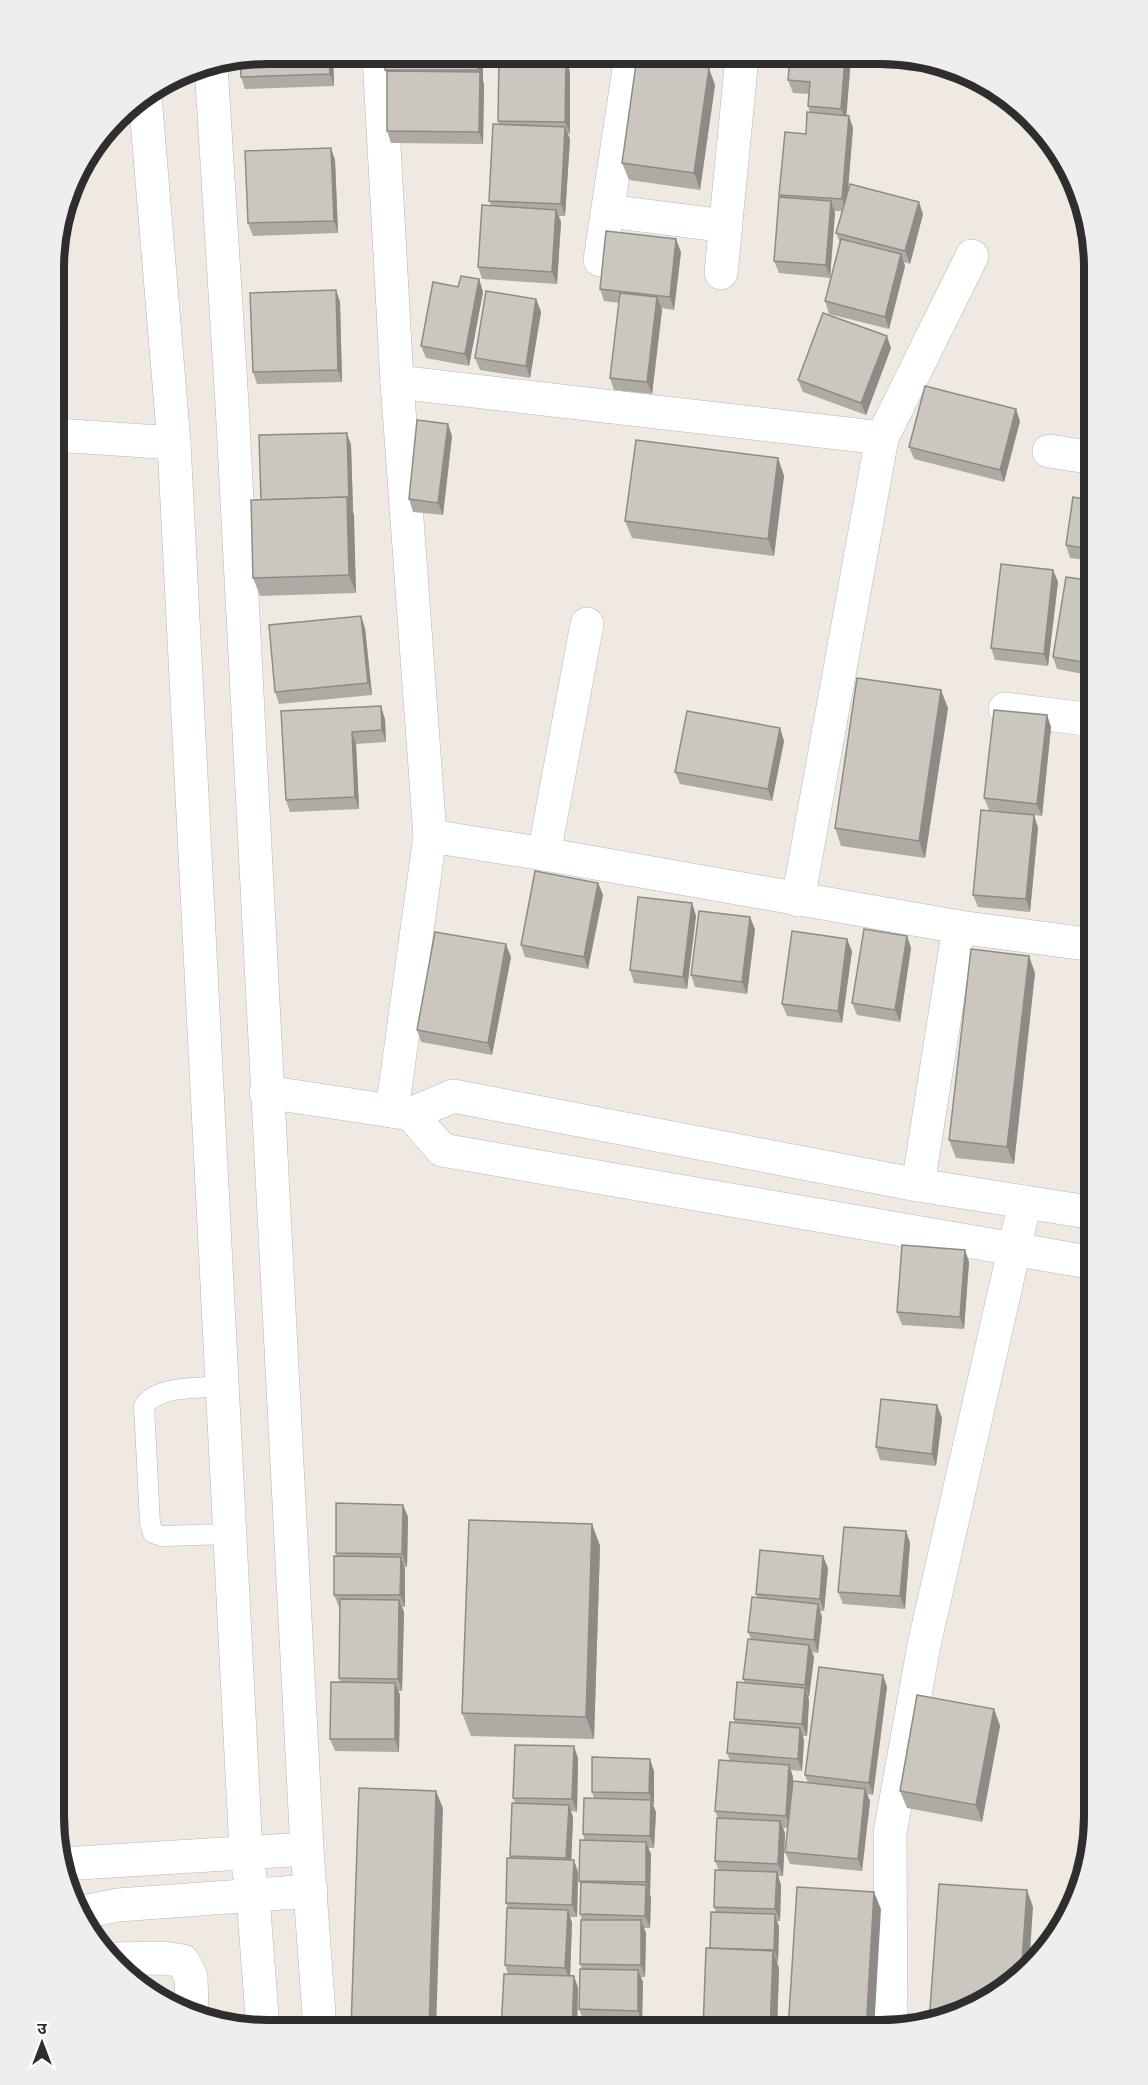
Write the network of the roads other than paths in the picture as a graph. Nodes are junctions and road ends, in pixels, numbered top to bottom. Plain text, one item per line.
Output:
1 (379, 64) edge
2 (630, 64) edge
3 (741, 64) edge
4 (211, 73) edge
5 (146, 106) edge
6 (608, 211) junction
7 (726, 226) junction
8 (972, 256) dead end
9 (600, 260) edge
10 (722, 273) dead end
11 (397, 382) junction
12 (64, 435) edge
13 (882, 438) junction
14 (174, 442) junction
15 (1049, 451) dead end
16 (1084, 456) edge
17 (587, 624) dead end
18 (1005, 709) edge
19 (1084, 719) edge
20 (430, 836) junction
21 (544, 854) junction
22 (798, 900) junction
23 (959, 927) junction
24 (1084, 944) edge
25 (266, 1092) junction
26 (402, 1112) junction
27 (918, 1185) junction
28 (1025, 1202) junction
29 (1083, 1211) edge
30 (1014, 1250) junction
31 (1083, 1261) edge
32 (222, 1386) junction
33 (230, 1534) junction
34 (307, 1849) junction
35 (246, 1851) junction
36 (70, 1863) edge
37 (311, 1891) junction
38 (253, 1897) junction
39 (88, 1911) edge
40 (122, 1959) edge
41 (192, 2006) edge
42 (262, 2020) edge
43 (319, 2020) edge
44 (891, 2020) edge

1 - 11 street
2 - 6 street
3 - 7 street
4 - 25 street
5 - 14 street
6 - 7 street
6 - 9 street
7 - 10 street
8 - 13 street
11 - 13 street
11 - 20 street
12 - 14 street
13 - 22 street
14 - 32 street
15 - 16 street
17 - 21 street
18 - 19 street
20 - 21 street
20 - 26 street
21 - 22 street
22 - 23 street
23 - 24 street
23 - 27 street
25 - 26 street
25 - 34 street
26 - 27 street
26 - 30 street
27 - 28 street
28 - 29 street
28 - 30 street
30 - 31 street
30 - 44 street
32 - 33 street
32 - 33 lane
33 - 35 street
34 - 35 street
34 - 37 street
35 - 36 street
35 - 38 street
37 - 38 street
37 - 43 street
38 - 39 street
38 - 42 street
40 - 41 street

